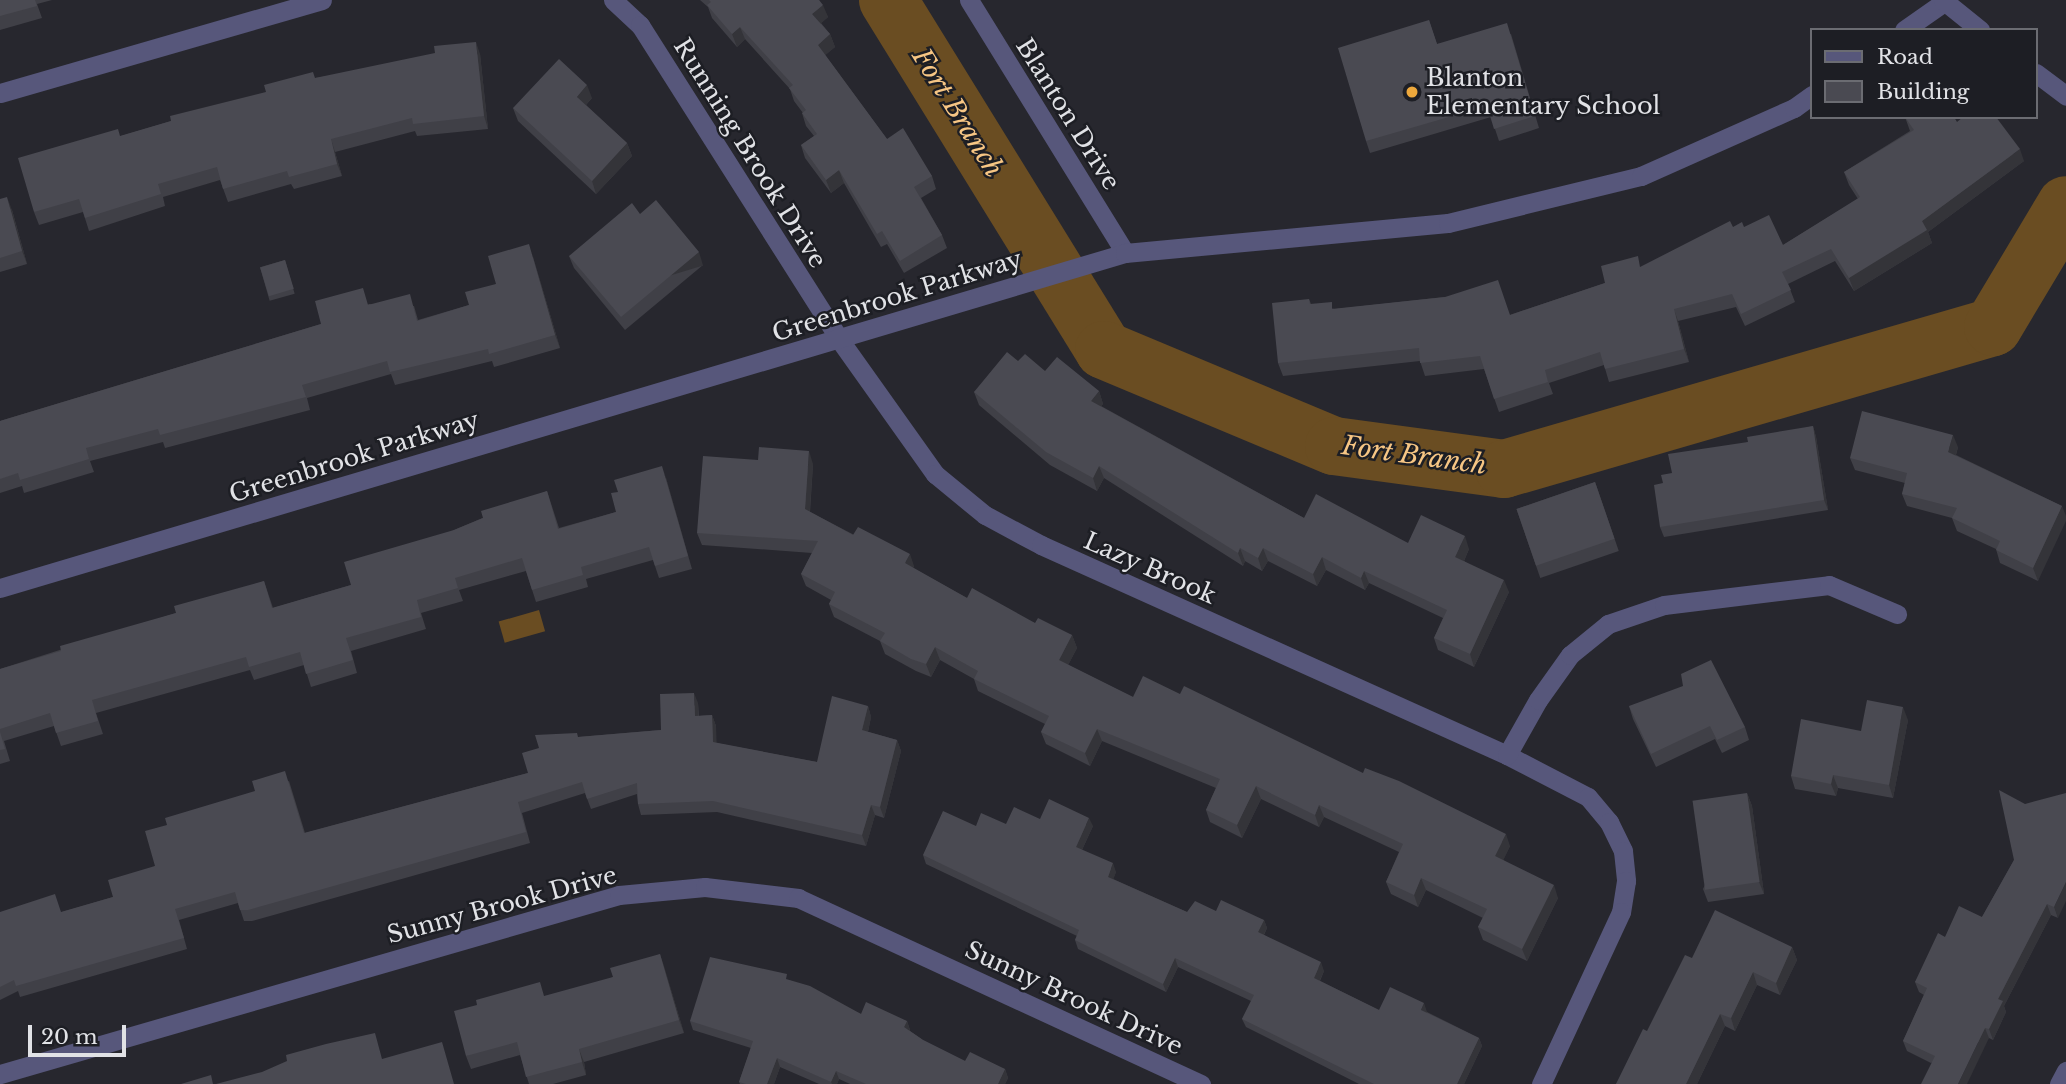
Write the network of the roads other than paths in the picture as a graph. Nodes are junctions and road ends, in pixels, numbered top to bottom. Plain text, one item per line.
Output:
1 (322, 0) edge
2 (613, 0) edge
3 (969, 0) edge
4 (1943, 1) edge
5 (1907, 28) edge
6 (1977, 28) edge
7 (2038, 75) edge
8 (0, 93) edge
9 (1811, 96) edge
10 (2066, 96) edge
11 (1125, 253) junction
12 (839, 339) junction
13 (0, 588) edge
14 (1897, 614) dead end
15 (1507, 755) junction
16 (2066, 1071) edge
17 (0, 1074) edge
18 (1200, 1084) edge
19 (1541, 1084) edge
20 (2059, 1084) edge

1 - 8 street
2 - 12 street, Running Brook Drive
3 - 11 street, Blanton Drive
4 - 5 street
4 - 6 street
7 - 10 street
9 - 11 street, Greenbrook Parkway
11 - 12 street, Greenbrook Parkway
12 - 13 street, Greenbrook Parkway
12 - 15 street, Lazy Brook
14 - 15 street
15 - 19 street, Lazy Brook
16 - 20 street
17 - 18 street, Sunny Brook Drive

